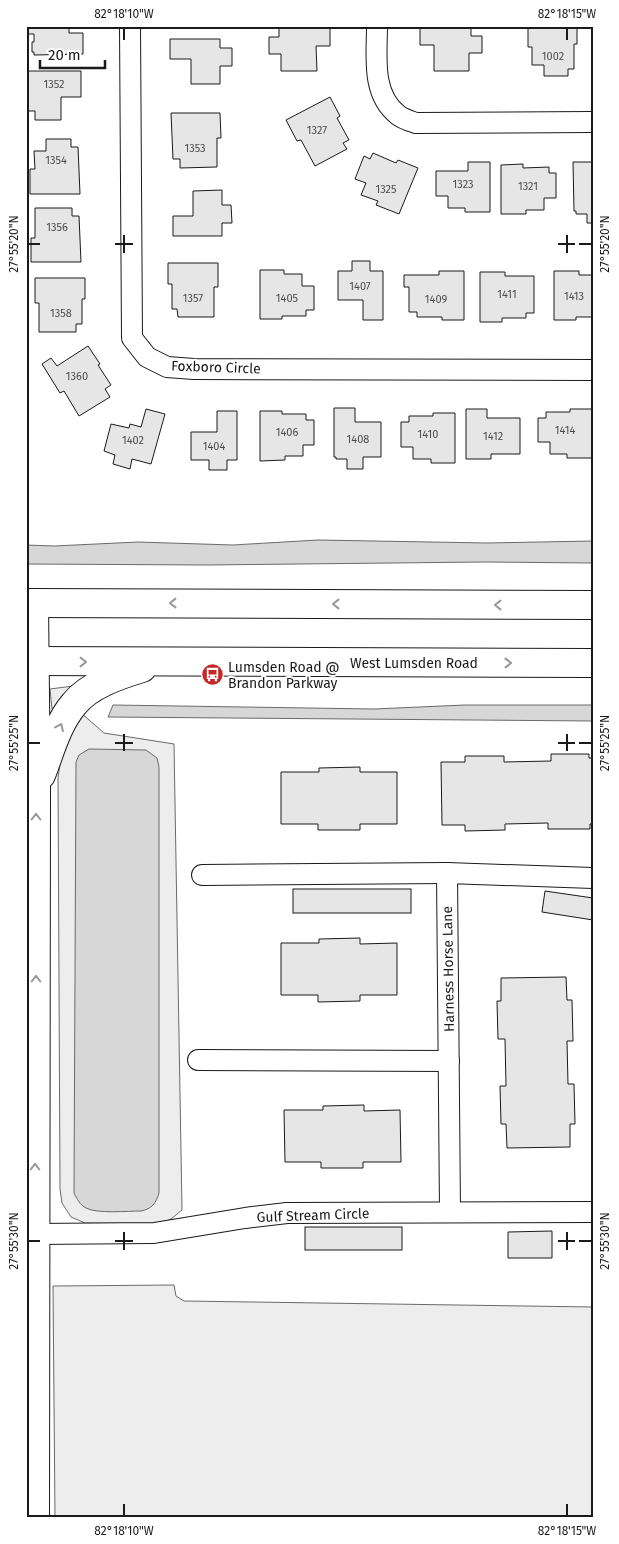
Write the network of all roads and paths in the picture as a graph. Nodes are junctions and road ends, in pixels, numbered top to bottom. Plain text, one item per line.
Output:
1 (130, 26) edge
2 (377, 26) edge
3 (593, 122) edge
4 (593, 370) edge
5 (30, 603) edge
6 (593, 605) edge
7 (30, 661) edge
8 (162, 662) junction
9 (593, 663) edge
10 (36, 788) junction
11 (447, 873) junction
12 (202, 875) dead end
13 (593, 878) edge
14 (198, 1060) dead end
15 (449, 1062) junction
16 (450, 1212) junction
17 (593, 1212) edge
18 (35, 1234) junction
19 (35, 1518) edge

1 - 4 street, Foxboro Circle
2 - 3 street
6 -> 5 main road
5 - 7 main road
7 -> 8 main road, West Lumsden Road
7 - 10 main road
8 -> 9 main road, West Lumsden Road
10 -> 8 main road
18 -> 10 main road
11 - 12 street
11 - 13 street
11 - 15 street, Harness Horse Lane
14 - 15 street
15 - 16 street, Harness Horse Lane
16 - 17 street, Gulf Stream Circle
16 - 18 street, Gulf Stream Circle
18 - 19 main road

